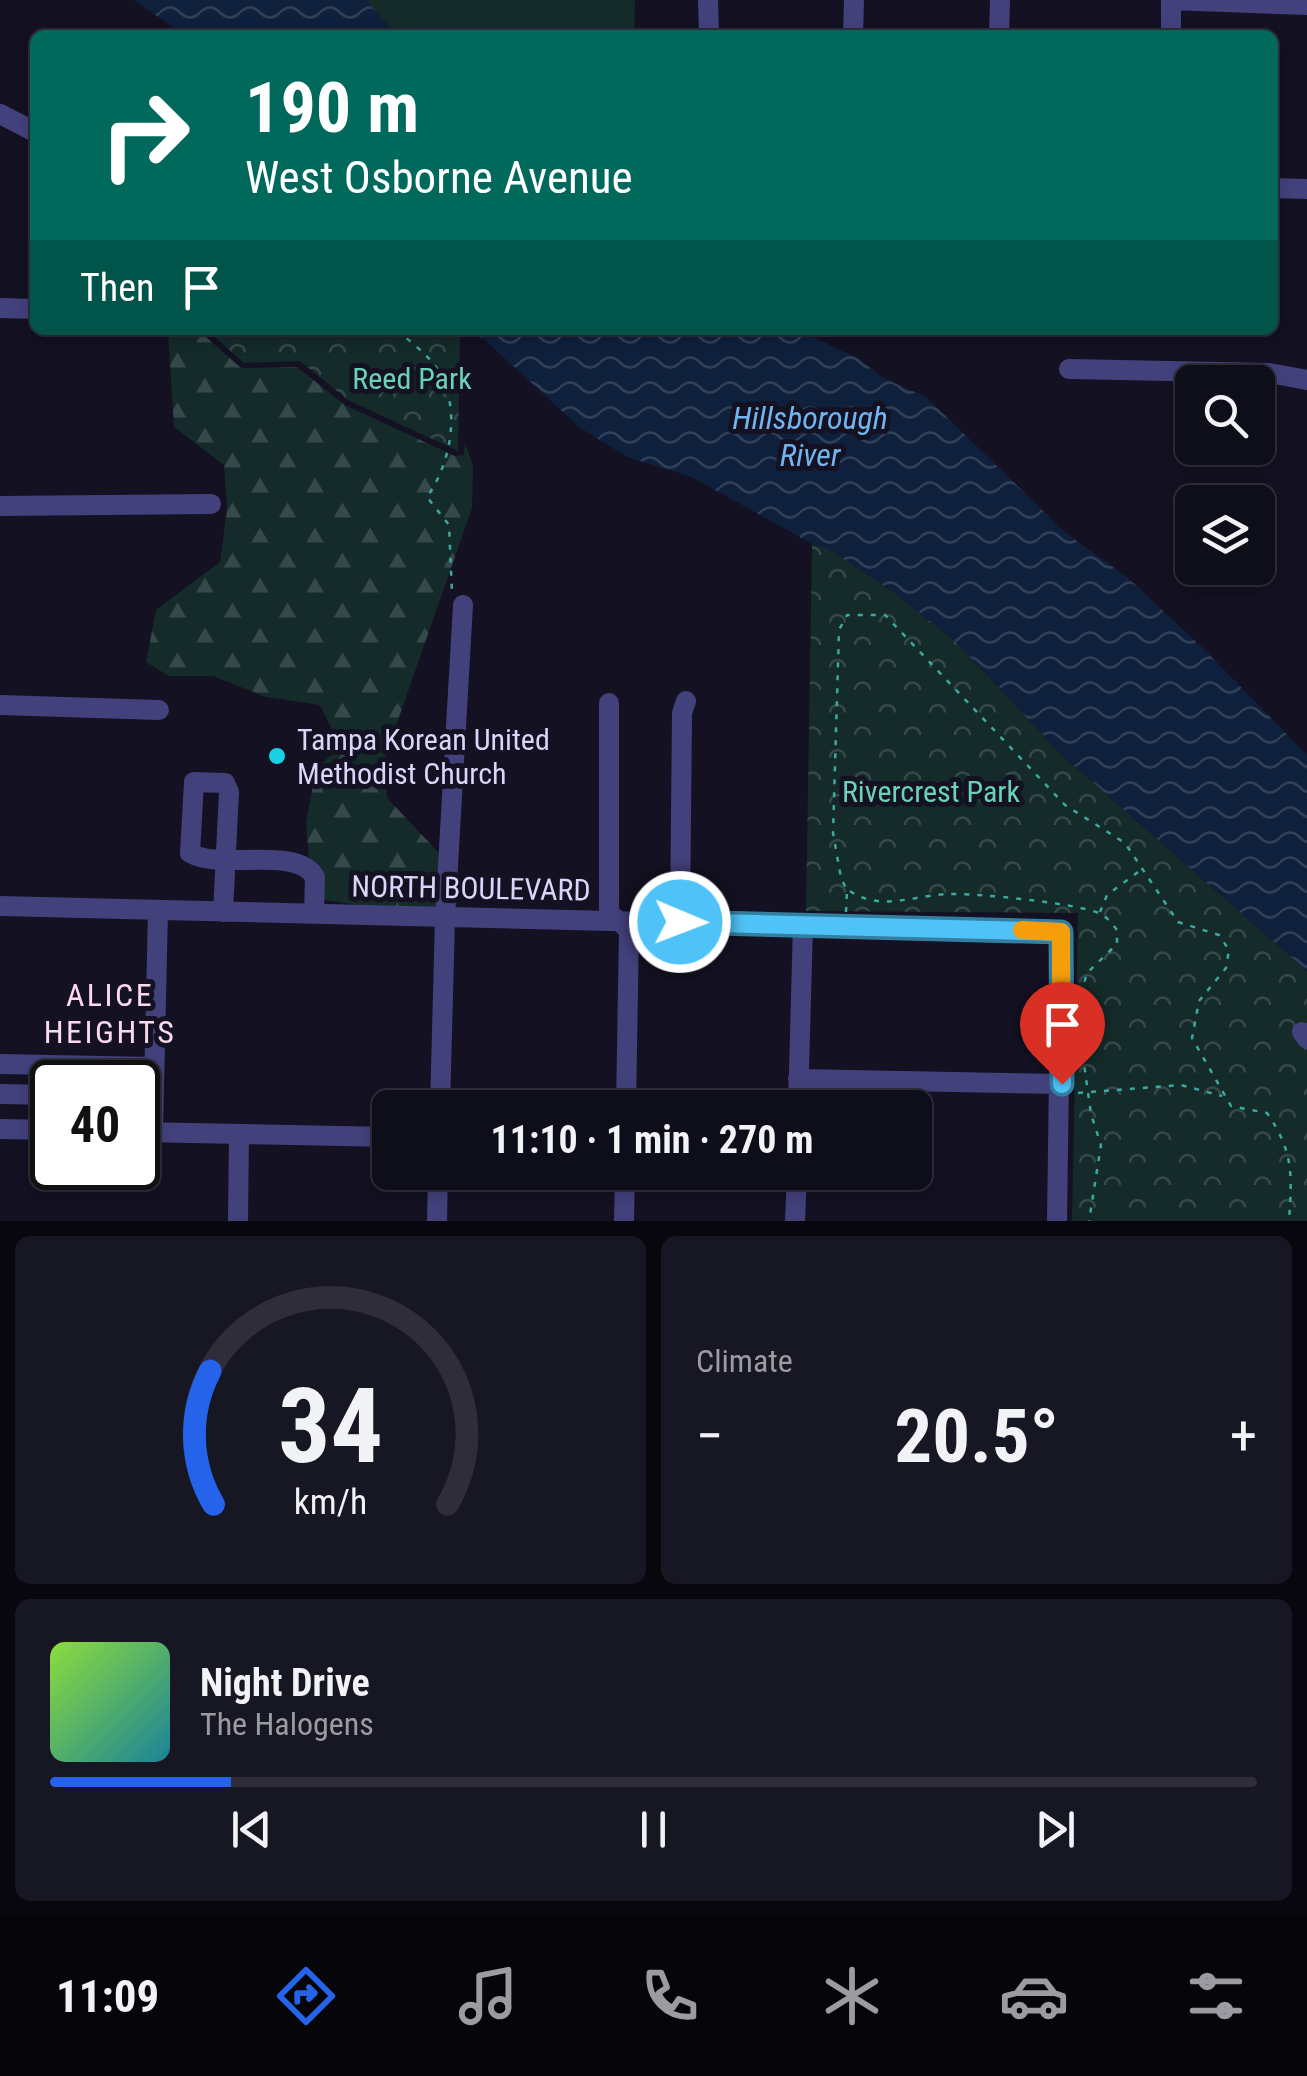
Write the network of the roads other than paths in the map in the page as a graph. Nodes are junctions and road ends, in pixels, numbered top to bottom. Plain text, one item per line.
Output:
1 (708, 0) edge
2 (854, 0) edge
3 (1000, 0) edge
4 (1171, 0) edge
5 (1307, 5) edge
6 (709, 30) edge
7 (853, 30) edge
8 (999, 30) edge
9 (1171, 30) edge
10 (0, 114) edge
11 (30, 129) edge
12 (1278, 188) edge
13 (1307, 188) edge
14 (0, 308) edge
15 (30, 309) edge
16 (1070, 369) dead end
17 (1307, 380) edge
18 (211, 504) dead end
19 (0, 506) edge
20 (463, 605) road end
21 (686, 701) dead end
22 (608, 704) dead end
23 (0, 706) edge
24 (159, 710) dead end
25 (0, 906) edge
26 (158, 910) junction
27 (223, 912) junction
28 (314, 914) junction
29 (445, 918) junction
30 (618, 921) junction
31 (680, 922) junction
32 (803, 924) junction
33 (154, 1060) edge
34 (0, 1064) edge
35 (30, 1065) edge
36 (798, 1080) junction
37 (1067, 1089) junction
38 (440, 1090) edge
39 (626, 1090) edge
40 (798, 1090) edge
41 (0, 1094) edge
42 (30, 1095) edge
43 (0, 1129) edge
44 (30, 1130) edge
45 (160, 1132) edge
46 (240, 1134) junction
47 (372, 1137) edge
48 (438, 1190) edge
49 (625, 1190) edge
50 (796, 1190) edge
51 (238, 1221) edge
52 (437, 1221) edge
53 (624, 1221) edge
54 (795, 1221) edge
55 (1057, 1221) edge

1 - 6 street
2 - 7 street
3 - 8 street
4 - 5 street
4 - 9 street
10 - 11 street
12 - 13 street
14 - 15 street
16 - 17 street
18 - 19 street
20 - 29 street
21 - 31 street
22 - 30 street
23 - 24 street
25 - 26 street, NORTH BOULEVARD
26 - 27 street, NORTH BOULEVARD
26 - 33 street
27 - 28 street, NORTH BOULEVARD
27 - 28 street
28 - 29 street, NORTH BOULEVARD
29 - 30 street, NORTH BOULEVARD
29 - 38 street
30 - 31 street, NORTH BOULEVARD
30 - 39 street
31 - 32 street, NORTH BOULEVARD
32 - 36 street
32 - 37 street, NORTH BOULEVARD
34 - 35 street
36 - 37 street
36 - 40 street
37 - 55 street
41 - 42 street
43 - 44 street
45 - 46 street
46 - 47 street
46 - 51 street
48 - 52 street
49 - 53 street
50 - 54 street

